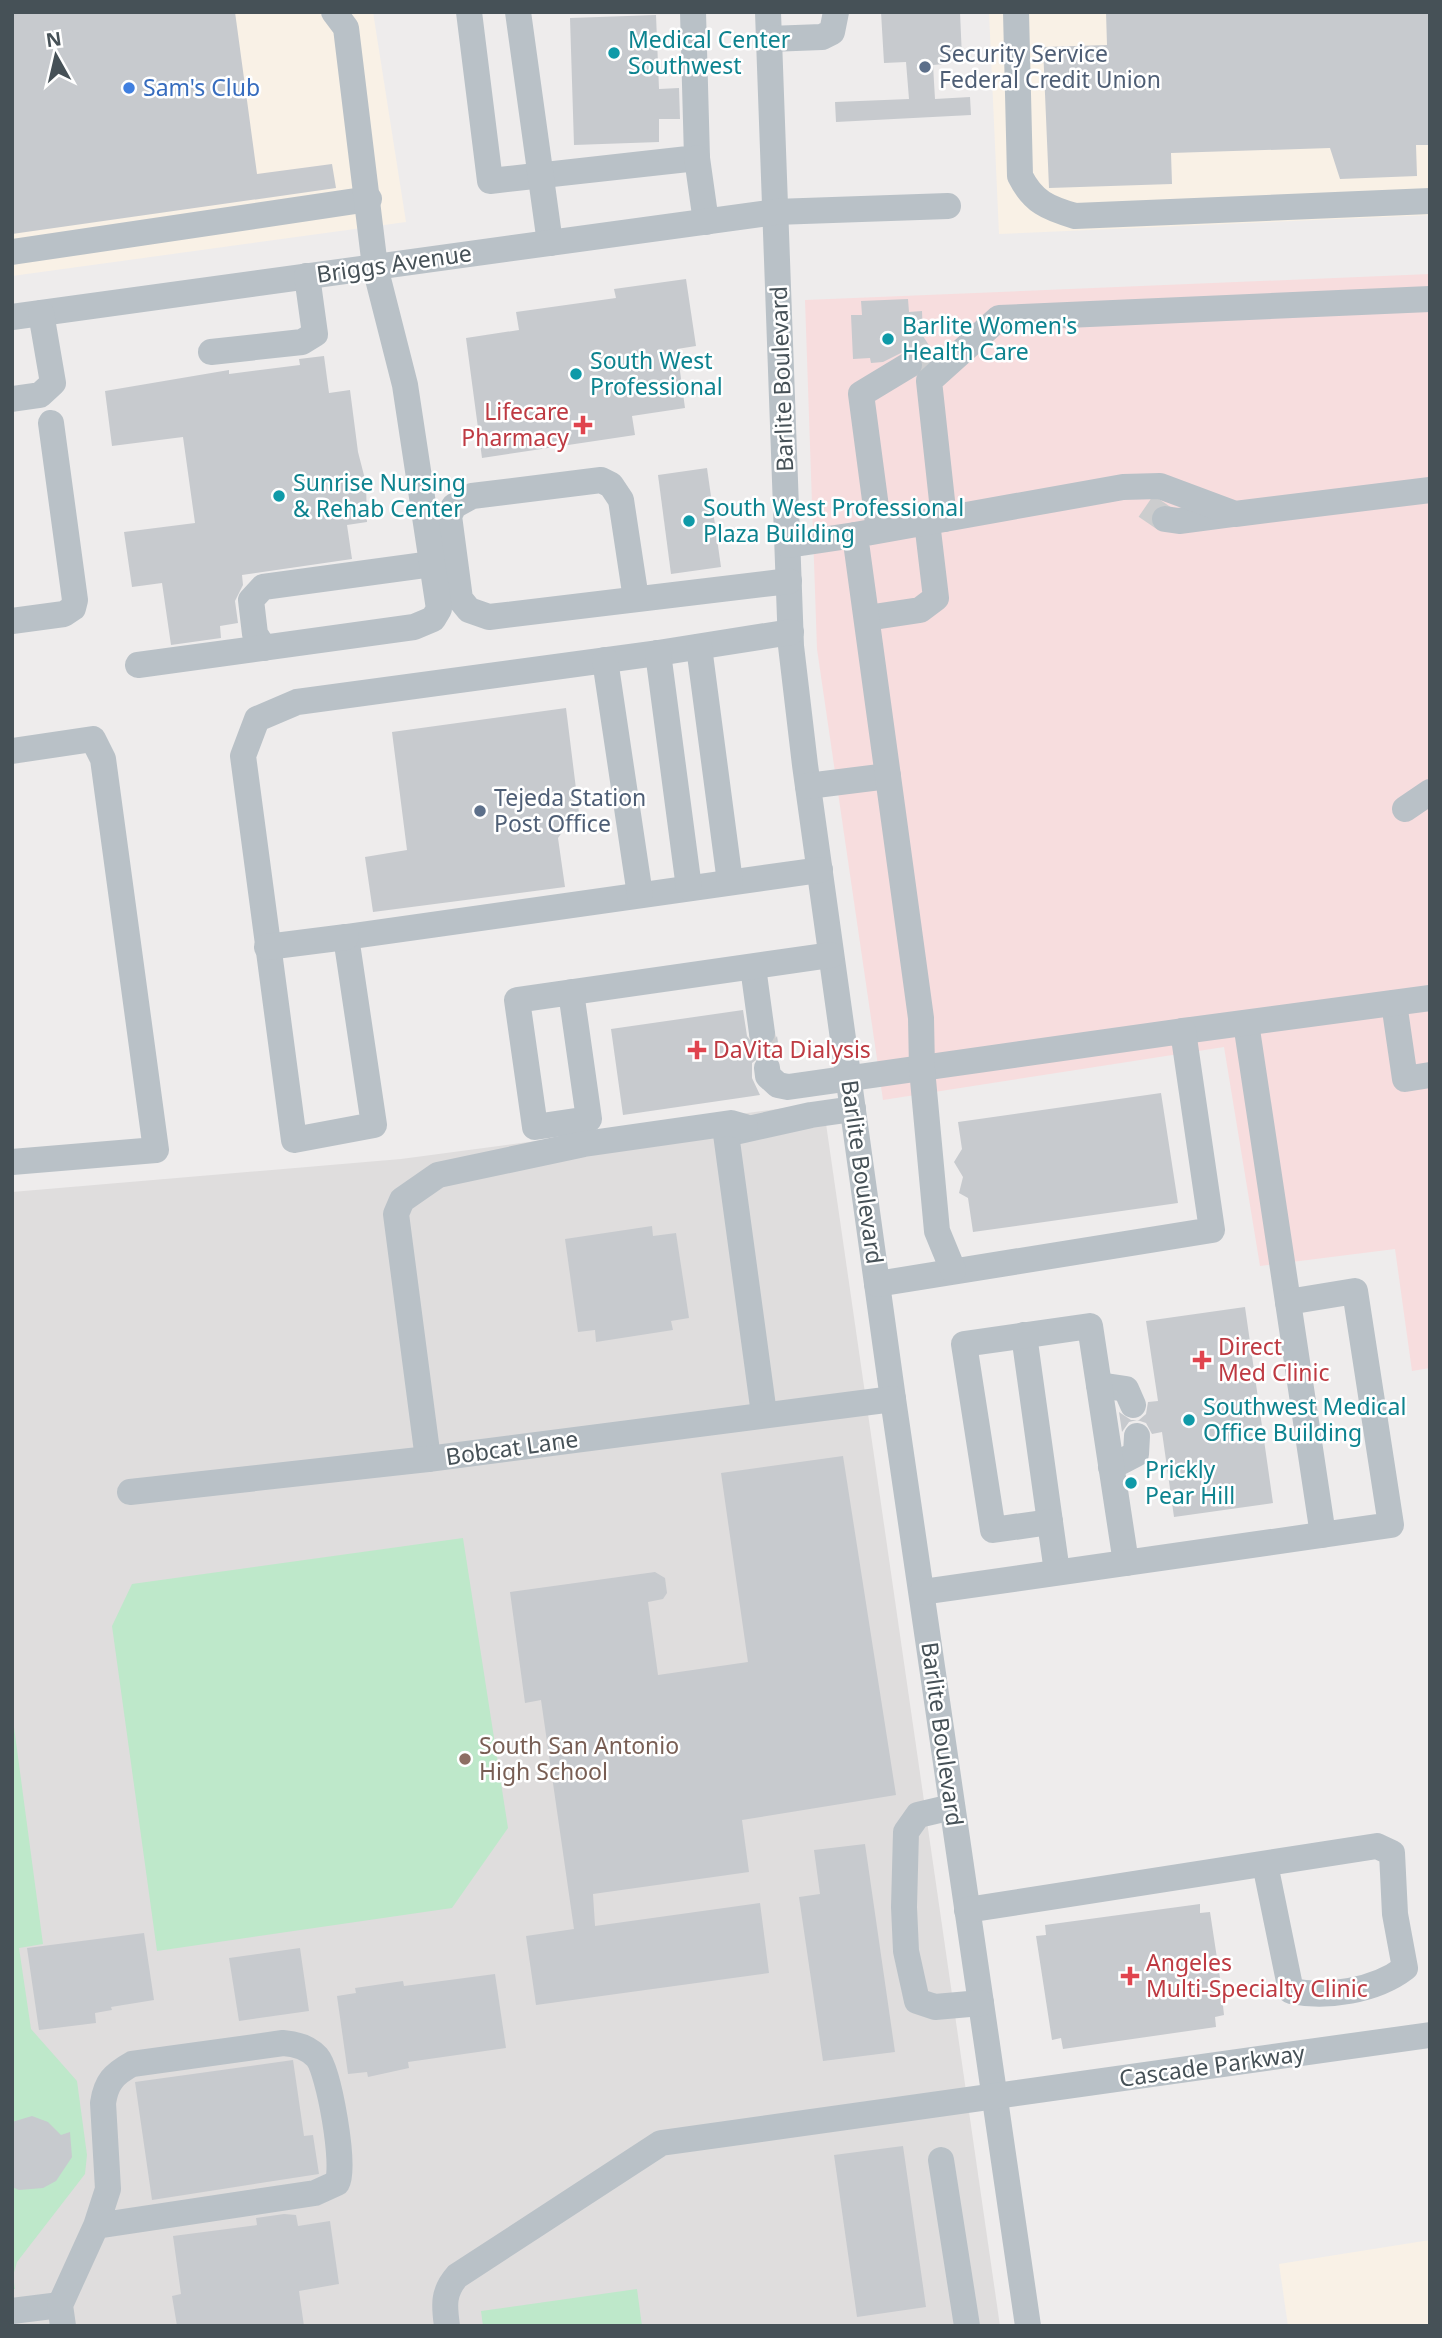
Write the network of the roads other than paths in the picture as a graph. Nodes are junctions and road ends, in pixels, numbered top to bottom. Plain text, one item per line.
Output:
1 (334, 12) edge
2 (469, 12) edge
3 (518, 12) edge
4 (693, 12) edge
5 (768, 12) edge
6 (836, 12) edge
7 (1016, 12) edge
8 (769, 39) junction
9 (697, 158) junction
10 (540, 177) junction
11 (369, 199) junction
12 (1430, 201) edge
13 (947, 206) dead end
14 (775, 212) junction
15 (706, 222) junction
16 (550, 243) junction
17 (12, 252) edge
18 (375, 267) junction
19 (307, 276) junction
20 (1430, 299) edge
21 (41, 313) junction
22 (12, 317) edge
23 (981, 335) junction
24 (933, 351) tunnel mouth
25 (211, 352) dead end
26 (909, 365) tunnel mouth
27 (12, 399) edge
28 (51, 423) dead end
29 (1123, 487) junction
30 (1430, 490) edge
31 (1235, 514) junction
32 (935, 520) junction
33 (867, 533) junction
34 (788, 545) junction
35 (432, 564) junction
36 (789, 581) junction
37 (636, 600) junction
38 (867, 618) junction
39 (12, 621) edge
40 (791, 632) junction
41 (699, 646) junction
42 (264, 648) junction
43 (658, 653) junction
44 (605, 660) junction
45 (138, 666) dead end
46 (12, 751) edge
47 (888, 776) junction
48 (808, 786) junction
49 (1430, 792) edge
50 (1405, 809) dead end
51 (820, 870) junction
52 (730, 882) junction
53 (689, 888) junction
54 (640, 895) junction
55 (346, 937) junction
56 (267, 947) junction
57 (831, 955) junction
58 (753, 967) junction
59 (571, 992) junction
60 (1430, 998) edge
61 (1394, 1003) junction
62 (1246, 1023) junction
63 (1183, 1031) junction
64 (762, 1033) tunnel mouth
65 (767, 1068) tunnel mouth
66 (922, 1069) junction
67 (1430, 1076) edge
68 (850, 1080) junction
69 (853, 1109) junction
70 (735, 1131) junction
71 (12, 1162) edge
72 (953, 1270) junction
73 (877, 1284) junction
74 (1288, 1302) junction
75 (1024, 1335) junction
76 (1099, 1385) junction
77 (892, 1399) junction
78 (1133, 1405) dead end
79 (764, 1414) junction
80 (1136, 1436) dead end
81 (428, 1459) junction
82 (1111, 1467) junction
83 (130, 1492) dead end
84 (1050, 1522) junction
85 (1323, 1535) junction
86 (1126, 1563) junction
87 (1057, 1572) junction
88 (922, 1592) junction
89 (952, 1807) junction
90 (1265, 1864) junction
91 (967, 1910) junction
92 (981, 2004) junction
93 (1430, 2035) edge
94 (995, 2096) junction
95 (941, 2160) dead end
96 (96, 2226) junction
97 (12, 2311) edge
98 (62, 2315) edge
99 (447, 2326) edge
100 (967, 2326) edge
101 (1028, 2326) edge

1 - 11 street
2 - 10 street
3 - 10 street
4 - 9 street
5 - 8 street, Barlite Boulevard
6 - 8 street
7 - 12 street
8 - 14 street, Barlite Boulevard
9 - 10 street
9 - 15 street
10 - 16 street
11 - 17 street
11 - 18 street
13 - 14 street, Briggs Avenue
14 - 15 street, Briggs Avenue
14 - 34 street, Barlite Boulevard
15 - 16 street, Briggs Avenue
16 - 18 street, Briggs Avenue
18 - 19 street, Briggs Avenue
18 - 35 street
19 - 21 street, Briggs Avenue
19 - 25 street
20 - 23 street
21 - 22 street, Briggs Avenue
21 - 27 street
23 - 24 street
23 - 32 street
26 - 33 street
28 - 39 street
29 - 31 street
29 - 31 street
29 - 32 street
30 - 31 street
32 - 33 street
32 - 38 street
33 - 34 street
33 - 38 street
34 - 36 street, Barlite Boulevard
35 - 42 street
35 - 42 street
36 - 37 street
36 - 40 street, Barlite Boulevard
37 - 37 street
38 - 47 street
40 - 41 street
40 - 48 street, Barlite Boulevard
41 - 43 street
41 - 52 street
42 - 45 street
43 - 44 street
43 - 53 street
44 - 54 street
44 - 56 street
46 - 71 street
47 - 48 street
47 - 66 street
48 - 51 street, Barlite Boulevard
49 - 50 street
51 - 52 street
51 - 57 street, Barlite Boulevard
52 - 53 street
53 - 54 street
54 - 55 street
55 - 56 street
55 - 56 street
57 - 58 street
57 - 68 street, Barlite Boulevard
58 - 59 street
58 - 64 street
59 - 59 street
60 - 61 street
61 - 62 street
61 - 67 street
62 - 63 street
62 - 74 street
63 - 66 street
63 - 72 street
65 - 68 street
66 - 68 street
66 - 72 street
68 - 69 street, Barlite Boulevard
69 - 70 street
69 - 73 street, Barlite Boulevard
70 - 79 street
70 - 81 street
72 - 73 street
73 - 77 street, Barlite Boulevard
74 - 85 street
74 - 85 street
75 - 76 street
75 - 84 street
75 - 84 street
76 - 78 street
76 - 82 street
77 - 79 street, Bobcat Lane
77 - 88 street, Barlite Boulevard
79 - 81 street, Bobcat Lane
80 - 82 street
81 - 83 street, Bobcat Lane
82 - 86 street
84 - 87 street
85 - 86 street
86 - 87 street
87 - 88 street
88 - 89 street, Barlite Boulevard
89 - 91 street, Barlite Boulevard
89 - 92 street
90 - 90 street
90 - 91 street
91 - 92 street, Barlite Boulevard
92 - 94 street, Barlite Boulevard
93 - 94 street, Cascade Parkway
94 - 99 street, Cascade Parkway
94 - 101 street, Barlite Boulevard
95 - 100 street
96 - 96 street
96 - 98 street
97 - 98 street

